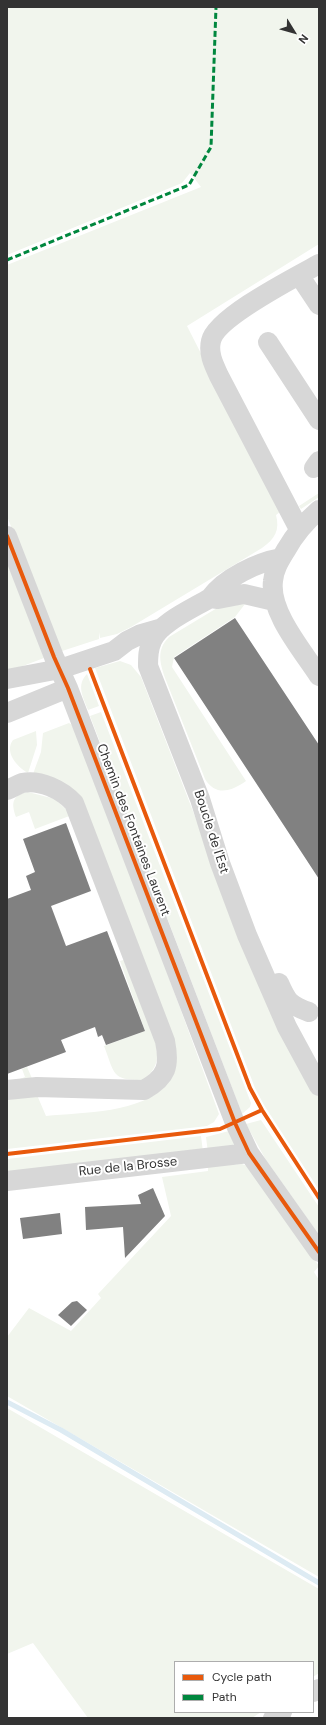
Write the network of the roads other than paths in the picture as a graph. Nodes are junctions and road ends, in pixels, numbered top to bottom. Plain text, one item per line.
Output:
1 (319, 264) edge
2 (299, 275) junction
3 (319, 305) edge
4 (268, 342) dead end
5 (319, 420) edge
6 (319, 510) edge
7 (299, 529) junction
8 (7, 536) edge
9 (281, 558) junction
10 (210, 598) junction
11 (274, 601) junction
12 (162, 628) junction
13 (114, 651) junction
14 (148, 666) junction
15 (60, 669) junction
16 (319, 676) edge
17 (7, 679) edge
18 (68, 688) junction
19 (7, 713) edge
20 (7, 790) edge
21 (220, 863) junction
22 (308, 1012) dead end
23 (319, 1086) edge
24 (7, 1090) edge
25 (249, 1153) junction
26 (7, 1181) edge
27 (319, 1252) edge

1 - 2 street
2 - 3 street
2 - 7 street
4 - 5 street
6 - 7 street
7 - 9 street
8 - 15 street, Chemin des Fontaines Laurent
9 - 10 street, Boucle de l'Est
9 - 11 street
10 - 11 street, Boucle de l'Est
10 - 12 street, Boucle de l'Est
11 - 16 street
12 - 13 street
12 - 14 street, Boucle de l'Est
13 - 14 street
13 - 15 street
14 - 21 street, Boucle de l'Est
15 - 17 street
15 - 18 street, Chemin des Fontaines Laurent
18 - 19 street
18 - 25 street, Chemin des Fontaines Laurent
20 - 24 street
21 - 22 street
21 - 23 street, Boucle de l'Est
25 - 26 street, Rue de la Brosse
25 - 27 street, Chemin des Fontaines Laurent

